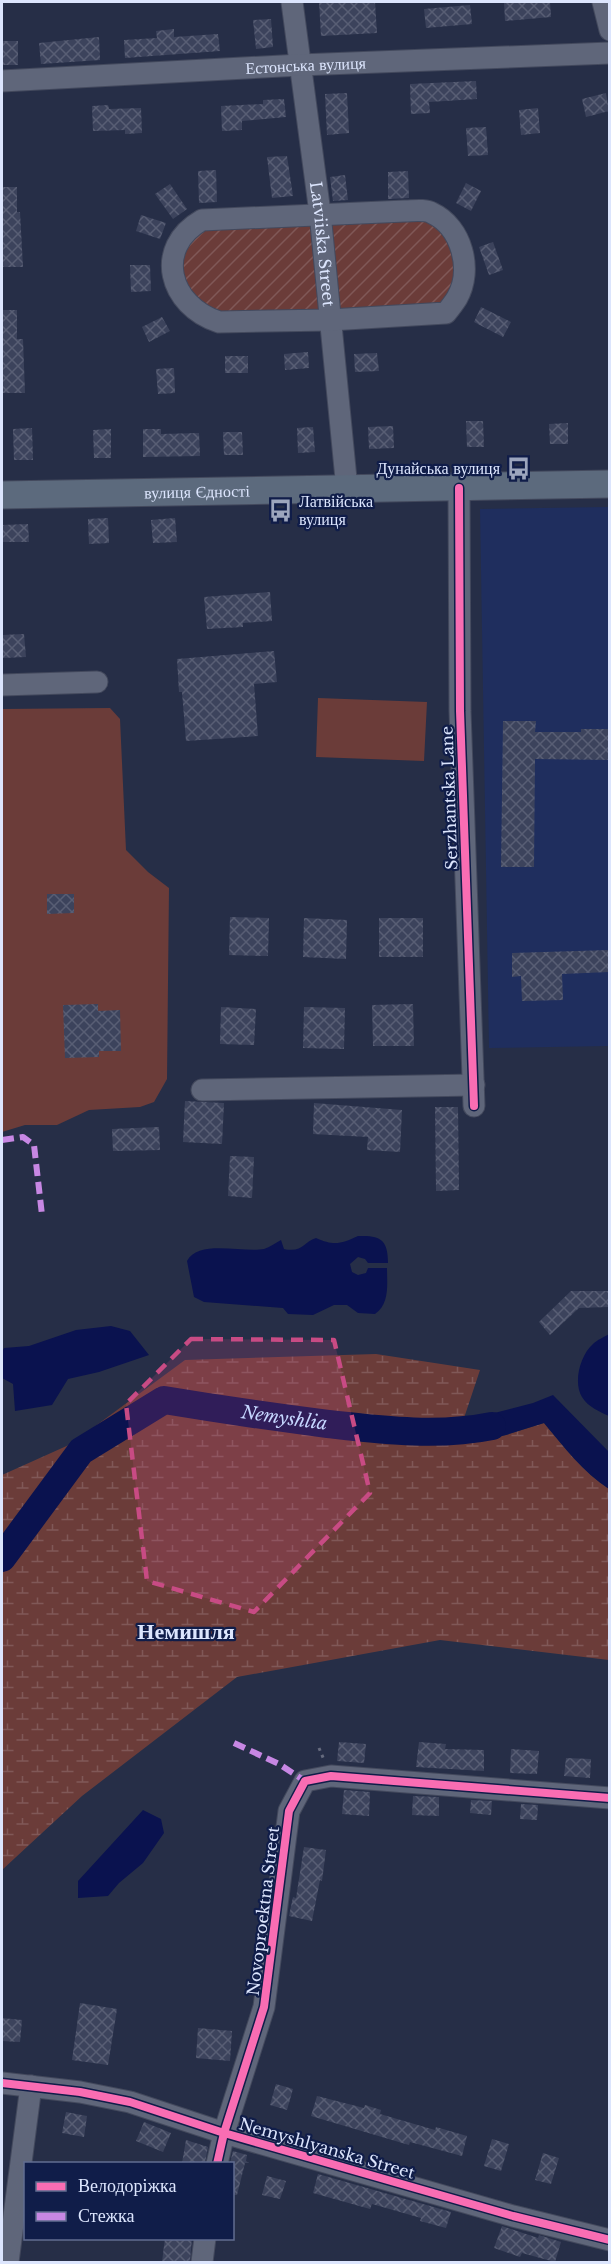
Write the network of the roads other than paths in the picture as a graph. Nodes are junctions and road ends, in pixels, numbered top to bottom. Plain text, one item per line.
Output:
1 (292, 2) edge
2 (603, 2) edge
3 (609, 30) edge
4 (609, 53) edge
5 (300, 65) junction
6 (2, 81) edge
7 (320, 213) junction
8 (330, 320) junction
9 (609, 484) edge
10 (459, 488) junction
11 (347, 489) junction
12 (2, 495) edge
13 (97, 682) dead end
14 (2, 685) edge
15 (474, 1085) junction
16 (202, 1089) dead end
17 (474, 1106) dead end
18 (609, 1798) edge
19 (2, 2083) edge
20 (31, 2086) junction
21 (224, 2133) junction
22 (217, 2162) edge
23 (205, 2240) edge
24 (609, 2240) edge
25 (8, 2262) edge
26 (202, 2262) edge

1 - 5 street, Latviiska Street
2 - 3 street
4 - 5 street, Естонська вулиця
5 - 6 street, Естонська вулиця
5 - 7 street, Latviiska Street
7 - 8 street, Latviiska Street
7 - 8 street
7 - 8 street
8 - 11 street, Latviiska Street
9 - 10 main road, вулиця Єдності
10 - 11 main road, вулиця Єдності
10 - 15 street, Serzhantska Lane
11 - 12 main road, вулиця Єдності
13 - 14 street
15 - 16 street
15 - 17 street, Serzhantska Lane
18 - 21 street, Novoproektna Street
19 - 20 street, Nemyshlyanska Street
20 - 21 street, Nemyshlyanska Street
20 - 25 street
21 - 22 street
21 - 24 street, Nemyshlyanska Street
23 - 26 street

